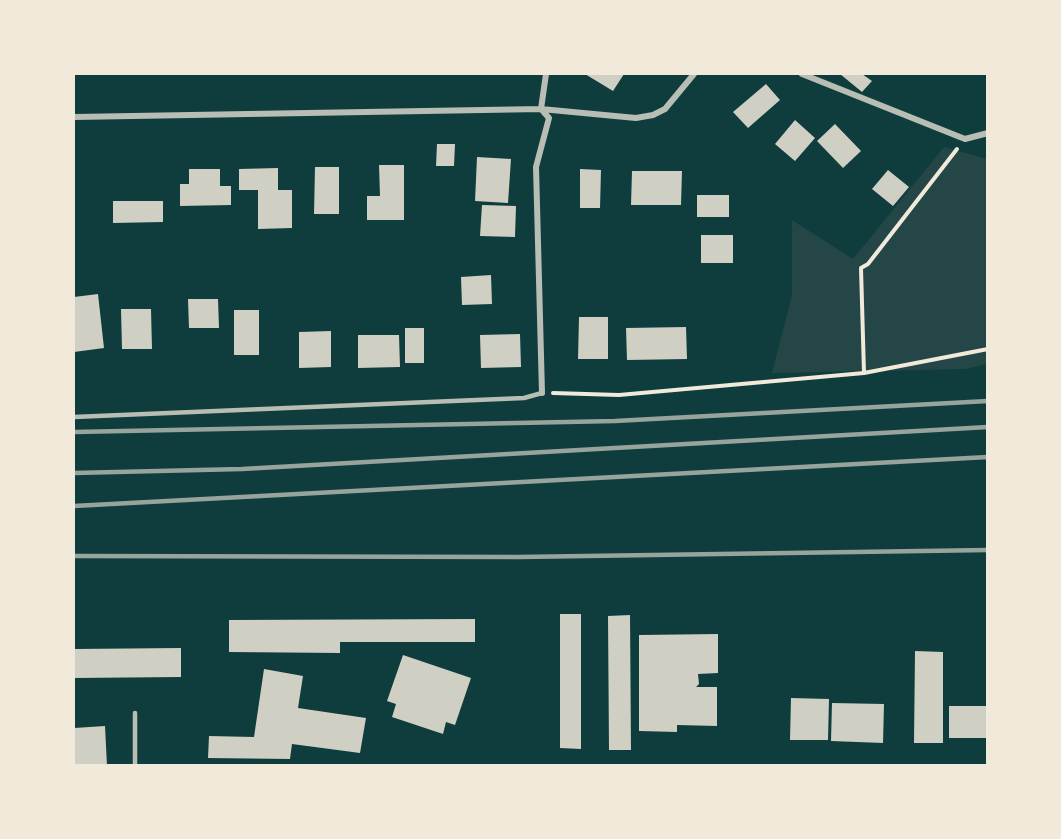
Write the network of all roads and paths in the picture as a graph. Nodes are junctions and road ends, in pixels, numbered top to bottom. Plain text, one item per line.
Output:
1 (546, 74) edge
2 (694, 74) edge
3 (802, 74) edge
4 (541, 110) junction
5 (74, 117) edge
6 (987, 133) edge
7 (965, 139) junction
8 (987, 349) edge
9 (864, 373) junction
10 (542, 393) junction
11 (74, 417) edge
12 (135, 713) dead end
13 (135, 765) edge

1 - 4 street
2 - 4 street
3 - 7 street
4 - 5 street
4 - 10 street
6 - 7 street
7 - 9 path
8 - 9 path
9 - 10 path
10 - 11 lane
12 - 13 lane

